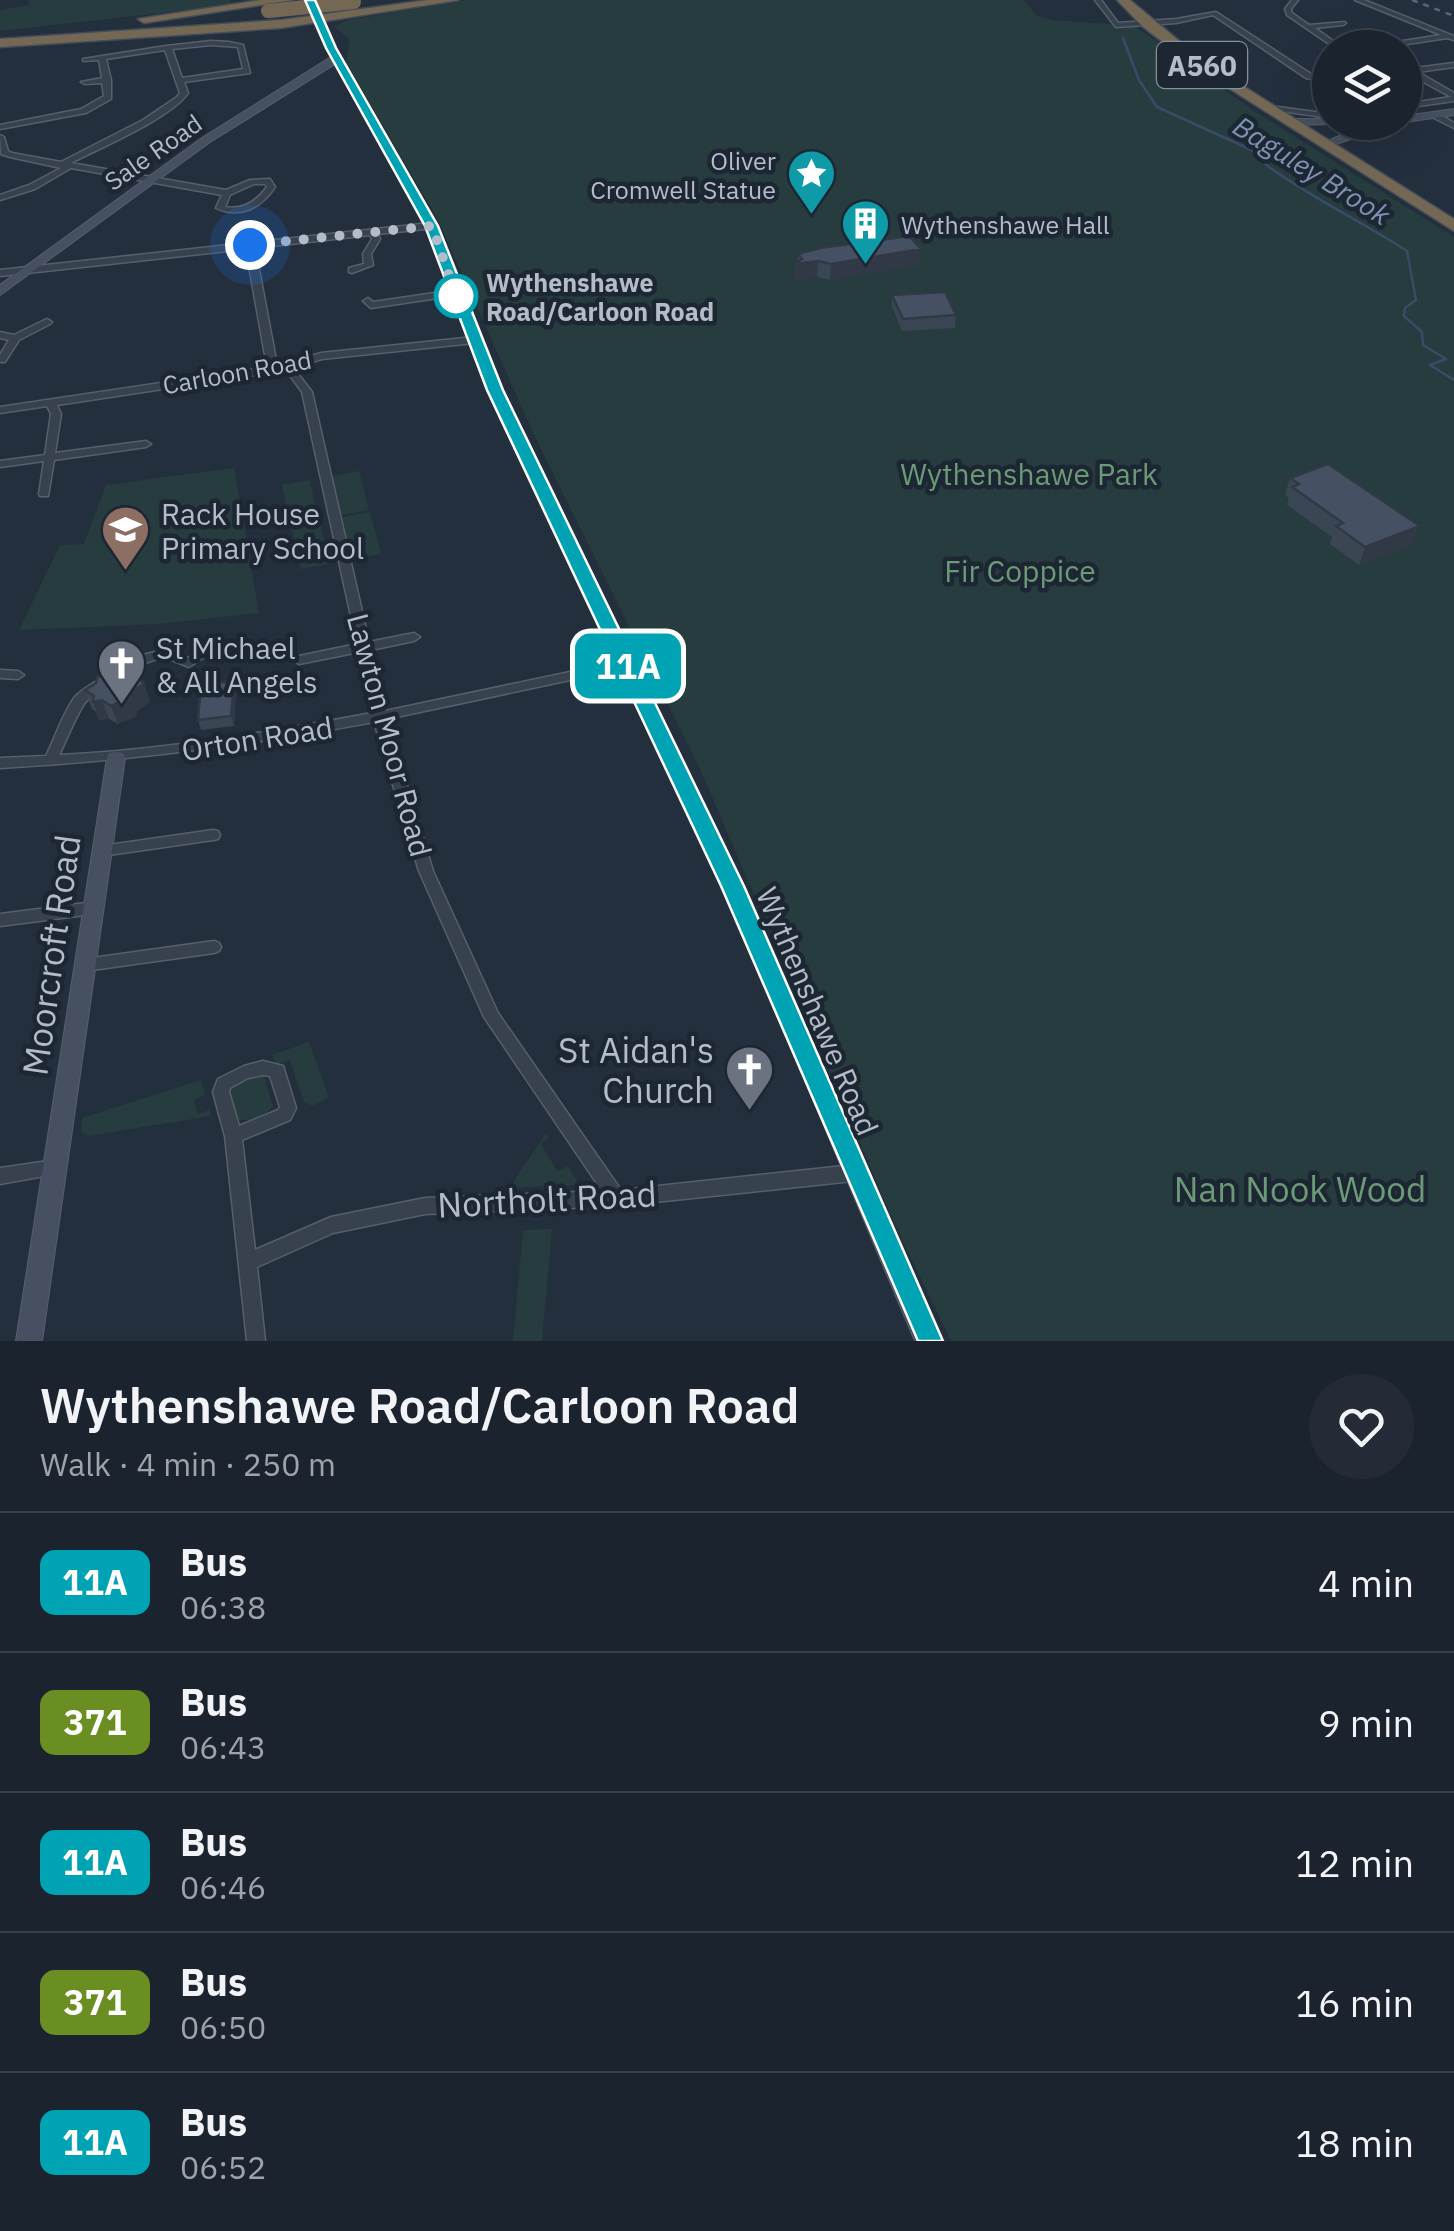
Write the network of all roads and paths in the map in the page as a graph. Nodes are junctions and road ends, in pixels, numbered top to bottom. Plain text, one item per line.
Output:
1 (287, 0) edge
2 (313, 0) edge
3 (412, 0) edge
4 (452, 0) edge
5 (1123, 0) edge
6 (1295, 0) edge
7 (1358, 0) edge
8 (1098, 1) edge
9 (360, 3) edge
10 (1344, 23) dead end
11 (1146, 24) junction
12 (1306, 27) junction
13 (326, 30) junction
14 (1312, 31) edge
15 (29, 37) junction
16 (1451, 37) edge
17 (0, 40) edge
18 (1422, 41) edge
19 (168, 49) junction
20 (102, 57) junction
21 (337, 58) junction
22 (85, 60) dead end
23 (1454, 65) edge
24 (1422, 69) edge
25 (1312, 77) edge
26 (1422, 79) edge
27 (107, 80) junction
28 (179, 81) junction
29 (85, 82) dead end
30 (1454, 98) edge
31 (1422, 103) edge
32 (1454, 112) edge
33 (1285, 115) junction
34 (1434, 115) junction
35 (1422, 117) edge
36 (1312, 119) edge
37 (1454, 126) edge
38 (0, 127) edge
39 (1341, 140) edge
40 (1, 142) edge
41 (1324, 145) junction
42 (63, 167) junction
43 (150, 181) junction
44 (227, 193) junction
45 (0, 198) edge
46 (432, 226) junction
47 (1454, 226) edge
48 (372, 232) junction
49 (250, 245) junction
50 (352, 270) dead end
51 (24, 272) junction
52 (0, 273) edge
53 (0, 290) edge
54 (455, 293) junction
55 (370, 306) dead end
56 (47, 322) dead end
57 (0, 335) edge
58 (15, 338) junction
59 (474, 340) junction
60 (2, 360) edge
61 (281, 368) junction
62 (51, 403) junction
63 (0, 410) edge
64 (146, 444) dead end
65 (51, 456) junction
66 (0, 464) edge
67 (44, 494) dead end
68 (414, 637) dead end
69 (366, 646) junction
70 (203, 654) dead end
71 (299, 660) dead end
72 (627, 664) junction
73 (0, 674) edge
74 (18, 675) dead end
75 (380, 718) junction
76 (116, 758) junction
77 (50, 761) junction
78 (0, 763) edge
79 (213, 836) dead end
80 (102, 850) junction
81 (93, 908) junction
82 (0, 920) edge
83 (214, 947) dead end
84 (85, 965) junction
85 (233, 1136) junction
86 (55, 1168) junction
87 (853, 1173) junction
88 (0, 1176) edge
89 (617, 1198) junction
90 (250, 1261) junction
91 (29, 1341) edge
92 (256, 1341) edge
93 (928, 1341) edge

1 - 15 highway
2 - 13 main road, Wythenshawe Road
3 - 9 highway
4 - 13 highway
5 - 11 highway, A560
6 - 12 street
7 - 16 street
8 - 11 street
9 - 15 highway, bridge
10 - 12 street
11 - 25 street
11 - 33 highway, A560
12 - 14 street
13 - 15 highway
13 - 21 main road, Wythenshawe Road
15 - 17 highway
16 - 18 street
19 - 20 street
19 - 28 street
19 - 28 street
20 - 22 street
20 - 27 street
21 - 43 main road, Sale Road
21 - 46 main road, Wythenshawe Road
23 - 24 street
26 - 30 street
27 - 29 street
27 - 38 street
28 - 42 street
30 - 31 street
32 - 34 main road
33 - 36 main road
33 - 41 highway, A560
34 - 35 main road
34 - 37 street
39 - 41 main road
40 - 42 street
41 - 47 highway, A560
42 - 43 street
42 - 45 street
43 - 44 street
43 - 51 main road, Sale Road
44 - 44 street
46 - 48 street
46 - 54 main road, Wythenshawe Road
48 - 49 street
48 - 50 street
49 - 51 street
49 - 61 street, Lawton Moor Road
51 - 52 street
51 - 53 main road, Sale Road
54 - 55 street
54 - 59 main road, Wythenshawe Road
56 - 58 street
57 - 58 street
58 - 60 street
59 - 61 street, Carloon Road
59 - 72 main road, Wythenshawe Road
61 - 62 street, Carloon Road
61 - 69 street, Lawton Moor Road
62 - 63 street, Carloon Road
62 - 65 street
64 - 65 street
65 - 66 street
65 - 67 street
68 - 69 street
69 - 71 street
69 - 75 street, Lawton Moor Road
70 - 77 street
72 - 75 street, Orton Road
72 - 87 main road, Wythenshawe Road
73 - 74 street
75 - 76 street, Orton Road
75 - 89 street, Lawton Moor Road
76 - 77 street, Orton Road
76 - 80 main road, Moorcroft Road
77 - 78 street, Orton Road
79 - 80 street
80 - 81 main road, Moorcroft Road
81 - 82 street
81 - 84 main road, Moorcroft Road
83 - 84 street
84 - 86 main road, Moorcroft Road
85 - 85 street
85 - 90 street
86 - 88 street
86 - 91 main road, Moorcroft Road
87 - 89 street, Northolt Road
87 - 93 main road, Wythenshawe Road
89 - 90 street, Northolt Road
90 - 92 street

